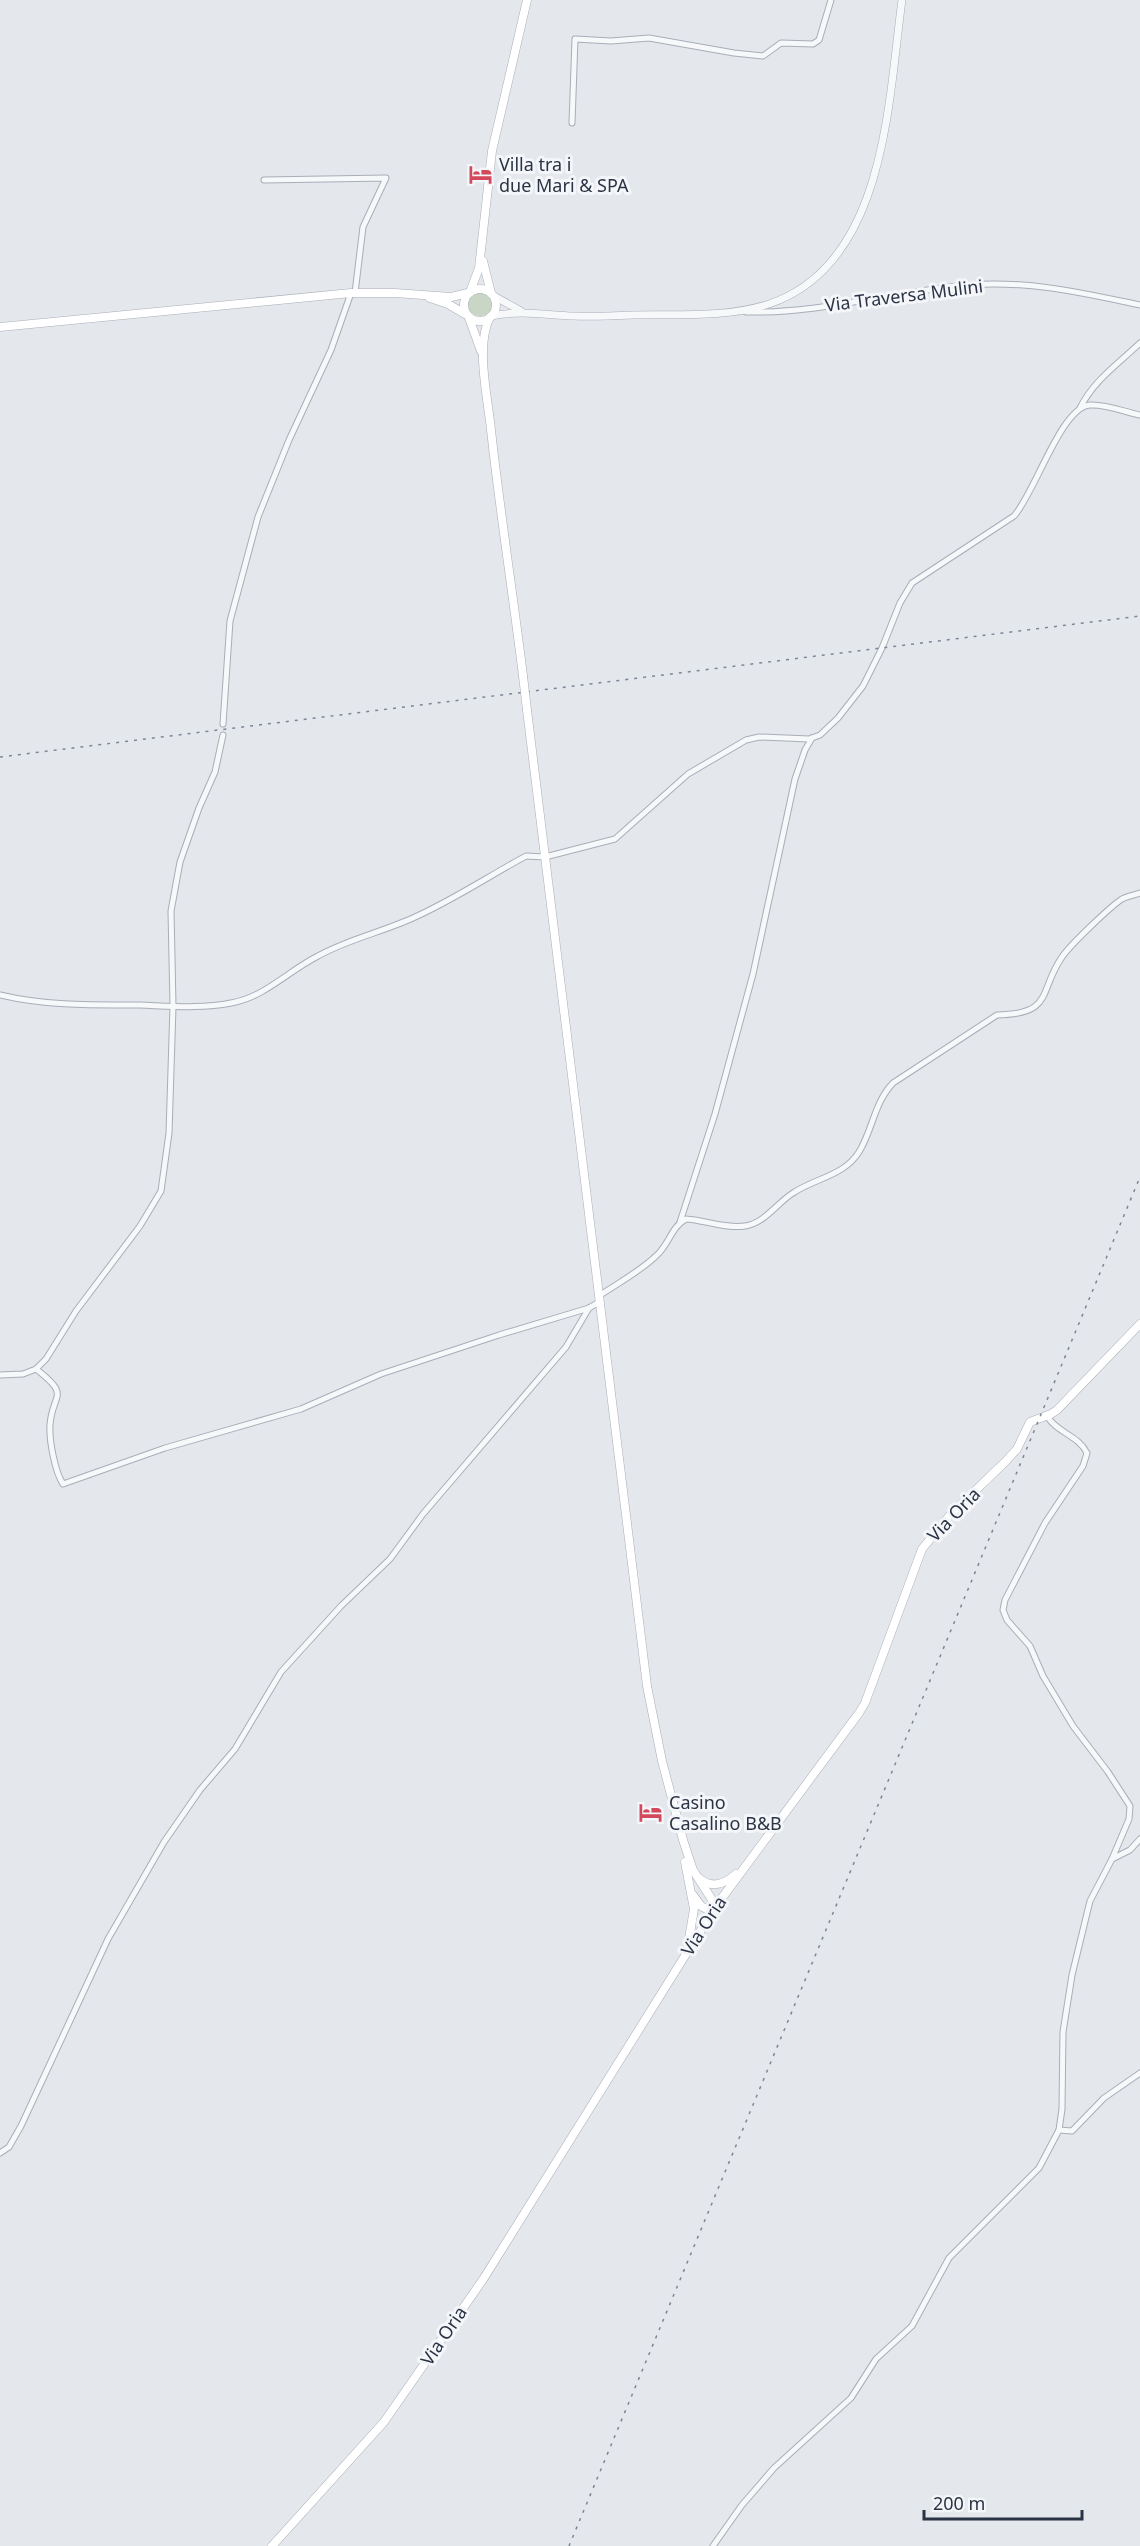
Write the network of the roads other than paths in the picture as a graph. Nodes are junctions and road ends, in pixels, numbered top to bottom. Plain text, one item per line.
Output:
1 (527, 0) edge
2 (831, 0) edge
3 (902, 0) edge
4 (572, 123) dead end
5 (264, 180) dead end
6 (482, 245) junction
7 (469, 292) junction
8 (353, 293) junction
9 (493, 295) junction
10 (420, 296) junction
11 (1140, 305) edge
12 (739, 312) junction
13 (529, 314) junction
14 (468, 316) junction
15 (491, 316) junction
16 (0, 327) edge
17 (1140, 343) edge
18 (484, 362) junction
19 (1080, 408) junction
20 (1140, 416) edge
21 (224, 724) dead end
22 (223, 735) dead end
23 (812, 738) junction
24 (545, 857) junction
25 (1140, 893) edge
26 (0, 995) edge
27 (173, 1006) junction
28 (680, 1222) junction
29 (599, 1299) junction
30 (589, 1308) junction
31 (1140, 1323) edge
32 (36, 1369) junction
33 (0, 1375) edge
34 (1047, 1416) junction
35 (670, 1794) junction
36 (1140, 1839) edge
37 (1112, 1859) junction
38 (744, 1868) junction
39 (693, 1870) junction
40 (692, 1893) junction
41 (714, 1909) junction
42 (686, 1952) junction
43 (1140, 2073) edge
44 (1059, 2130) junction
45 (0, 2153) edge
46 (273, 2546) edge
47 (713, 2546) edge

1 - 6 main road
2 - 4 street
3 - 12 street
5 - 8 street
6 - 7 main road
6 - 9 main road
7 - 9 main road
7 - 10 main road
7 - 14 main road
8 - 10 main road
8 - 16 main road
8 - 21 street
9 - 13 street
9 - 15 main road
10 - 14 main road
11 - 12 street, Via Traversa Mulini
12 - 13 street
13 - 15 street
14 - 15 main road
14 - 18 main road
15 - 18 main road
17 - 19 street
18 - 24 main road, bridge
19 - 20 street
19 - 23 street
22 - 27 street
23 - 24 street
23 - 28 street
24 - 27 street
24 - 29 main road
25 - 28 street
26 - 27 street
27 - 32 street
28 - 29 street
29 - 30 street
29 - 35 main road
30 - 32 street
30 - 45 street
31 - 34 main road, Via Oria
32 - 33 street
34 - 37 street
34 - 38 main road, Via Oria
35 - 39 main road
35 - 40 main road
36 - 37 street
37 - 44 street
38 - 39 main road
38 - 41 main road, Via Oria
39 - 41 main road
40 - 41 main road
40 - 42 main road
41 - 42 main road, Via Oria
42 - 46 main road, Via Oria
43 - 44 street
44 - 47 street

